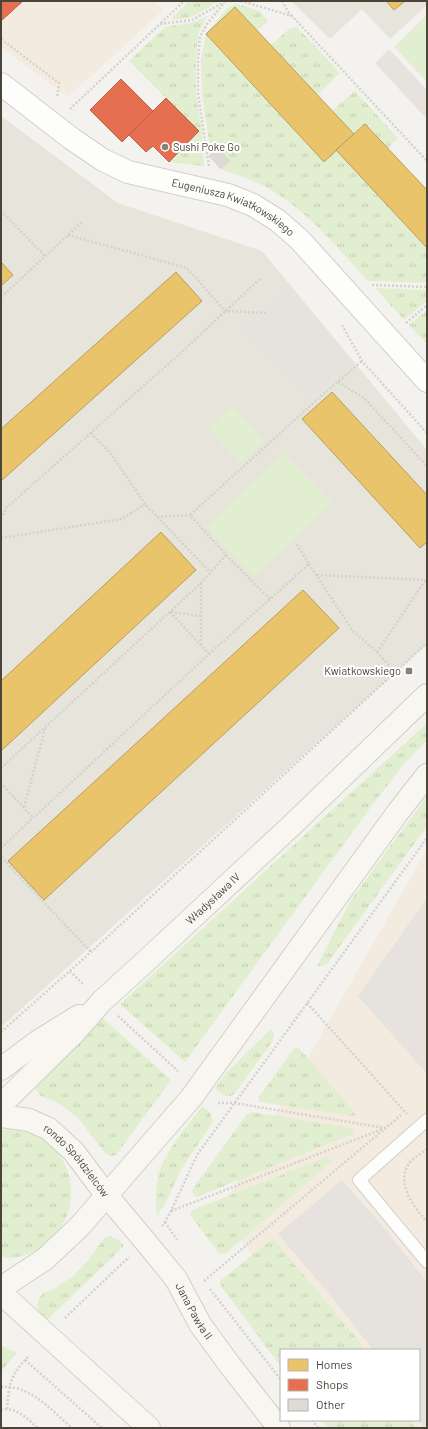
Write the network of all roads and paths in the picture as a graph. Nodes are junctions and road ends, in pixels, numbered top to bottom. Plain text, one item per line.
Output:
1 (184, 1) edge
2 (226, 1) edge
3 (241, 1) edge
4 (282, 1) edge
5 (292, 16) junction
6 (160, 24) junction
7 (1, 84) edge
8 (65, 113) dead end
9 (427, 161) edge
10 (210, 172) dead end
11 (1, 211) edge
12 (82, 222) dead end
13 (68, 235) junction
14 (45, 256) junction
15 (260, 279) dead end
16 (369, 285) dead end
17 (427, 287) edge
18 (1, 297) edge
19 (427, 305) edge
20 (225, 311) junction
21 (268, 313) dead end
22 (340, 322) dead end
23 (401, 327) dead end
24 (362, 361) junction
25 (427, 381) edge
26 (338, 382) junction
27 (91, 433) junction
28 (427, 433) edge
29 (427, 466) edge
30 (145, 504) junction
31 (190, 515) junction
32 (157, 517) junction
33 (1, 519) edge
34 (1, 538) edge
35 (296, 543) dead end
36 (226, 555) junction
37 (309, 564) junction
38 (210, 572) junction
39 (316, 575) junction
40 (427, 580) edge
41 (201, 583) junction
42 (270, 599) junction
43 (170, 612) junction
44 (201, 616) junction
45 (427, 643) edge
46 (201, 646) junction
47 (377, 652) junction
48 (209, 654) junction
49 (395, 672) junction
50 (427, 695) edge
51 (46, 726) junction
52 (1, 768) edge
53 (427, 775) edge
54 (1, 782) edge
55 (24, 807) junction
56 (33, 818) junction
57 (427, 838) edge
58 (1, 848) edge
59 (1, 857) edge
60 (91, 952) junction
61 (70, 971) junction
62 (83, 984) dead end
63 (102, 1001) junction
64 (306, 1003) junction
65 (117, 1016) dead end
66 (1, 1032) edge
67 (1, 1069) edge
68 (178, 1071) dead end
69 (215, 1103) dead end
70 (234, 1103) junction
71 (1, 1105) edge
72 (405, 1112) junction
73 (1, 1116) edge
74 (423, 1124) edge
75 (385, 1128) junction
76 (427, 1149) edge
77 (107, 1196) junction
78 (171, 1211) junction
79 (427, 1222) edge
80 (178, 1242) dead end
81 (131, 1255) dead end
82 (427, 1262) edge
83 (200, 1275) dead end
84 (1, 1288) edge
85 (209, 1288) dead end
86 (1, 1293) edge
87 (60, 1323) dead end
88 (28, 1357) dead end
89 (25, 1360) junction
90 (280, 1379) edge
91 (9, 1386) junction
92 (1, 1387) edge
93 (7, 1408) junction
94 (1, 1410) edge
95 (38, 1428) edge
96 (72, 1428) edge
97 (102, 1428) edge
98 (149, 1428) edge
99 (279, 1428) edge

1 - 6 path
2 - 6 path
2 - 10 path
3 - 5 path
4 - 5 path
5 - 9 path
6 - 8 path
7 - 25 street, Eugeniusza Kwiatkowskiego
11 - 14 path
12 - 13 path
13 - 14 path
13 - 20 path
14 - 18 path
15 - 20 path
16 - 17 path
19 - 23 path
20 - 21 path
20 - 27 path
22 - 24 path
24 - 26 path
24 - 28 path
26 - 29 path
26 - 31 path
27 - 30 path
27 - 33 path
30 - 32 path
30 - 34 path
31 - 32 path
31 - 36 path
32 - 38 path
35 - 37 path
36 - 38 path
36 - 42 path
37 - 39 path
37 - 42 path
38 - 41 path
39 - 40 path
39 - 47 path
40 - 47 path
41 - 43 path
41 - 44 path
42 - 48 path
43 - 44 path
43 - 46 path
43 - 51 path
44 - 46 path
45 - 49 path
46 - 48 path
47 - 49 path
48 - 56 path
49 - 60 path
50 - 63 main road, Władysława IV
51 - 52 path
51 - 55 path
53 - 77 main road
54 - 55 path
55 - 56 path
56 - 58 path
57 - 64 path
59 - 60 path
60 - 61 path
61 - 62 path
61 - 66 path
63 - 67 main road
63 - 71 main road, Władysława IV
64 - 70 path
64 - 72 path
65 - 68 path
69 - 70 path
70 - 75 path
70 - 78 path
72 - 74 path
72 - 75 path
73 - 77 main road, rondo Spółdzielców
74 - 82 lane
75 - 78 path
75 - 83 path
76 - 79 path
77 - 84 main road, rondo Spółdzielców
77 - 99 main road, Jana Pawła II
78 - 80 path
81 - 87 path
85 - 90 path
86 - 98 main road
88 - 89 path
89 - 91 path
89 - 97 path
91 - 92 path
91 - 93 path
91 - 96 path
93 - 94 path
93 - 95 path

